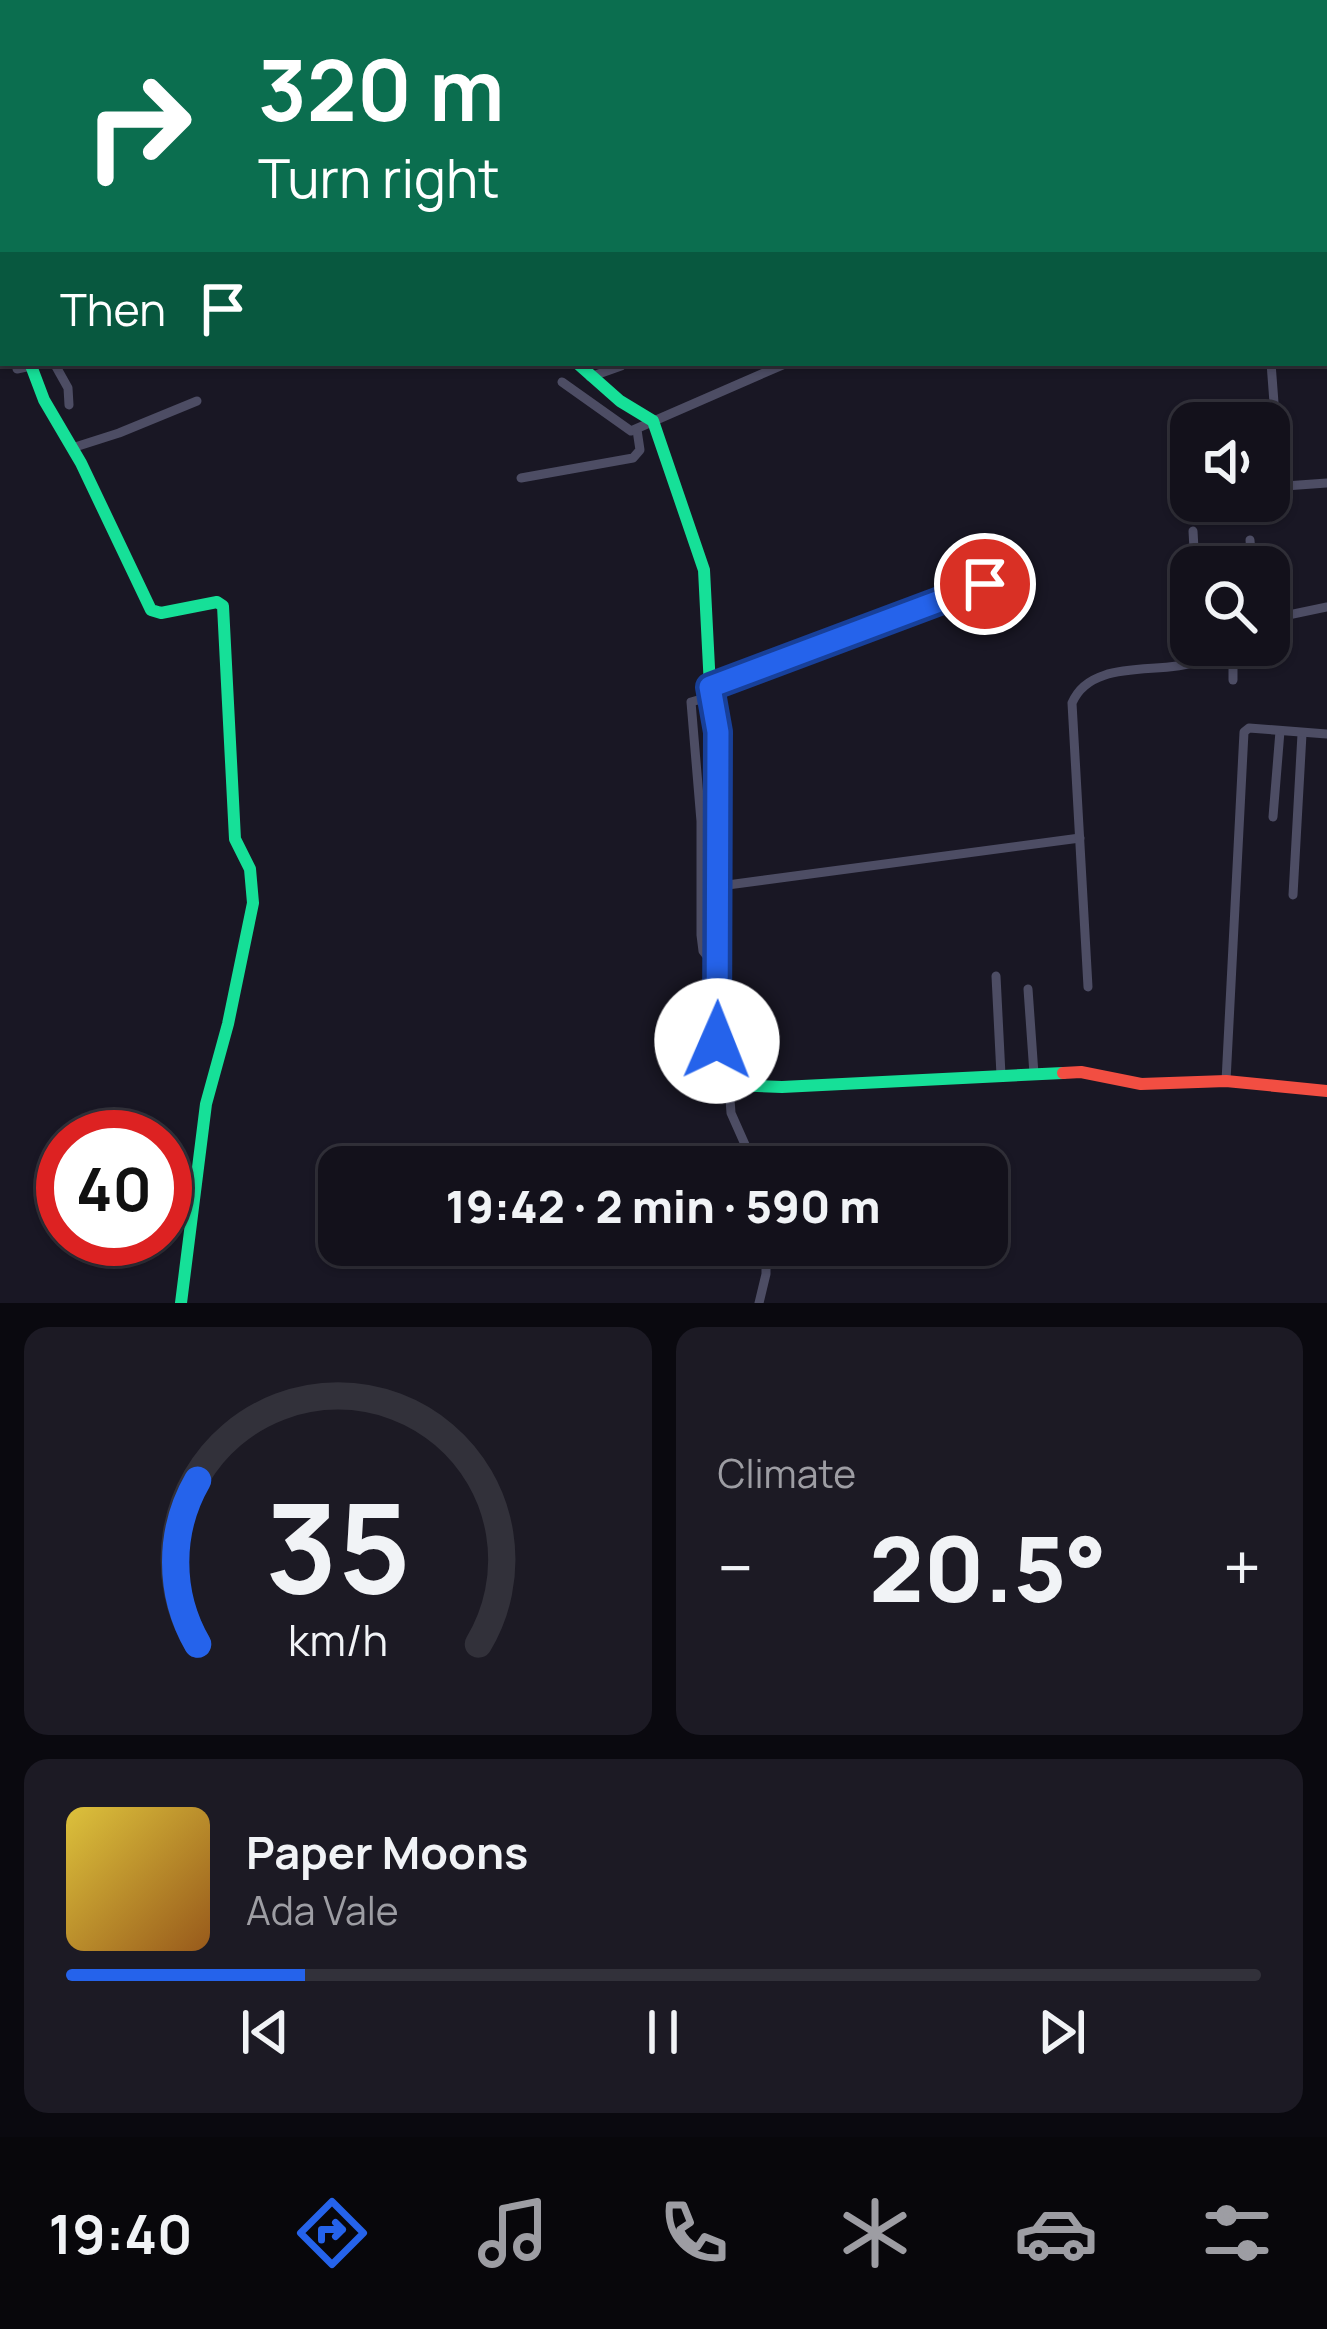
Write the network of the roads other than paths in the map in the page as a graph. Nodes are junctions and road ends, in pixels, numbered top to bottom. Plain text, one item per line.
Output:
1 (26, 366) edge
2 (56, 366) edge
3 (621, 366) edge
4 (780, 366) edge
5 (1271, 366) edge
6 (595, 371) edge
7 (562, 382) dead end
8 (197, 401) dead end
9 (70, 405) dead end
10 (653, 421) junction
11 (637, 430) junction
12 (72, 448) junction
13 (521, 478) dead end
14 (1327, 483) edge
15 (1193, 531) dead end
16 (1250, 540) dead end
17 (1194, 546) edge
18 (1250, 546) edge
19 (985, 584) dead end
20 (1327, 607) edge
21 (1290, 615) edge
22 (1170, 665) edge
23 (1233, 666) edge
24 (1233, 680) dead end
25 (711, 692) junction
26 (1280, 731) junction
27 (1302, 734) junction
28 (1327, 734) edge
29 (1274, 817) dead end
30 (1080, 838) junction
31 (720, 886) junction
32 (1293, 895) dead end
33 (718, 970) junction
34 (996, 976) dead end
35 (1088, 987) dead end
36 (1028, 989) dead end
37 (1034, 1074) junction
38 (1001, 1075) junction
39 (1226, 1081) junction
40 (729, 1085) junction
41 (1327, 1091) edge
42 (746, 1146) edge
43 (766, 1266) edge
44 (182, 1303) edge
45 (759, 1303) edge

1 - 12 street
2 - 9 street
3 - 6 street
4 - 10 street
5 - 14 street
6 - 10 street
7 - 11 street
8 - 12 street
10 - 11 street
10 - 25 street
11 - 13 street
12 - 44 street
15 - 17 street
16 - 18 street
19 - 25 street
20 - 21 street
22 - 30 street
23 - 24 street
25 - 31 street
25 - 33 street
26 - 27 street
26 - 29 street
26 - 39 street
27 - 28 street
27 - 32 street
30 - 31 street
30 - 35 street
31 - 33 street
33 - 40 street
34 - 38 street
36 - 37 street
37 - 38 street
37 - 39 street
38 - 40 street
39 - 41 street
40 - 42 street
43 - 45 street

